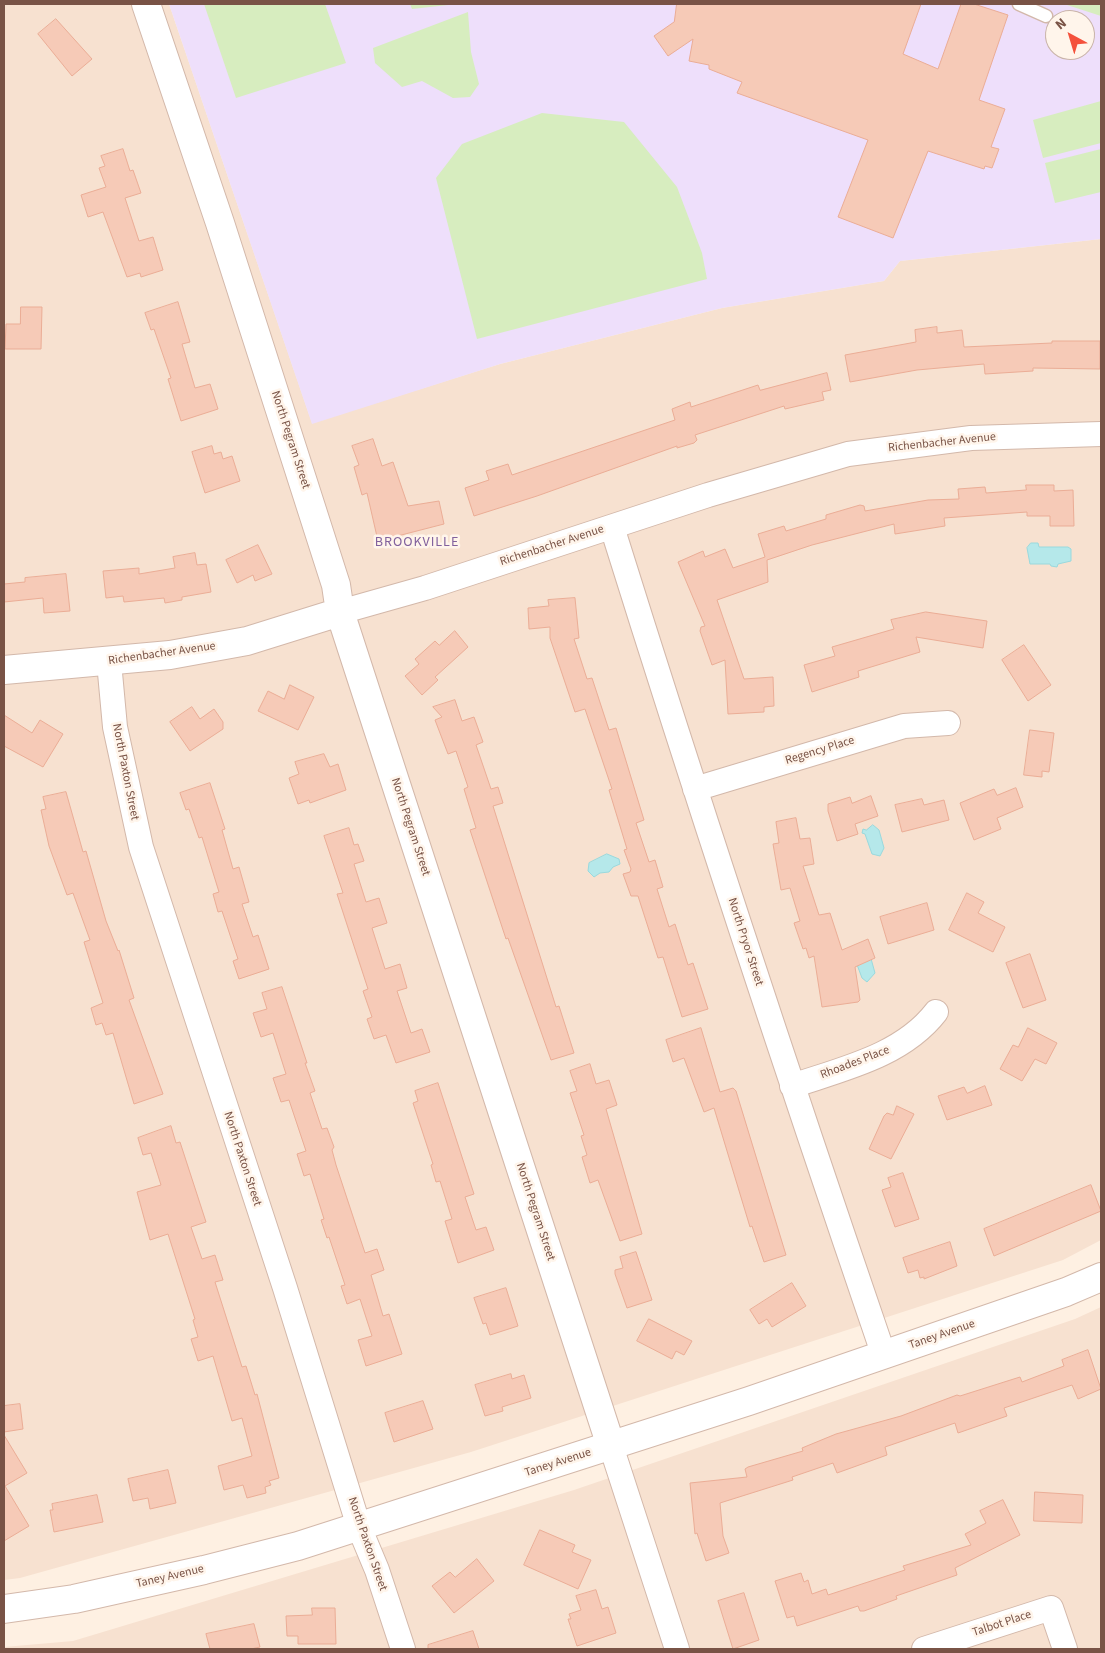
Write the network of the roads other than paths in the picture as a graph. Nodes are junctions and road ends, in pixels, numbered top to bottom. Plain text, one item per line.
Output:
1 (146, 4) edge
2 (1018, 4) edge
3 (1045, 16) edge
4 (1101, 434) edge
5 (612, 527) junction
6 (340, 612) junction
7 (109, 662) junction
8 (4, 670) edge
9 (948, 723) dead end
10 (695, 789) junction
11 (936, 1012) dead end
12 (792, 1086) junction
13 (1101, 1276) edge
14 (882, 1356) junction
15 (611, 1446) junction
16 (359, 1527) junction
17 (4, 1610) edge
18 (403, 1649) edge
19 (677, 1649) edge
20 (924, 1649) edge
21 (1065, 1649) edge

1 - 6 street, North Pegram Street
2 - 3 lane
4 - 5 street, Richenbacher Avenue
5 - 6 street, Richenbacher Avenue
5 - 10 street, North Pryor Street
6 - 7 street, Richenbacher Avenue
6 - 15 street, North Pegram Street
7 - 8 street, Richenbacher Avenue
7 - 16 street, North Paxton Street
9 - 10 street, Regency Place
10 - 12 street, North Pryor Street
11 - 12 street, Rhoades Place
12 - 14 street, North Pryor Street
13 - 14 street, Taney Avenue
14 - 15 street, Taney Avenue
15 - 16 street, Taney Avenue
15 - 19 street, North Pegram Street
16 - 17 street, Taney Avenue
16 - 18 street, North Paxton Street
20 - 21 street, Talbot Place

